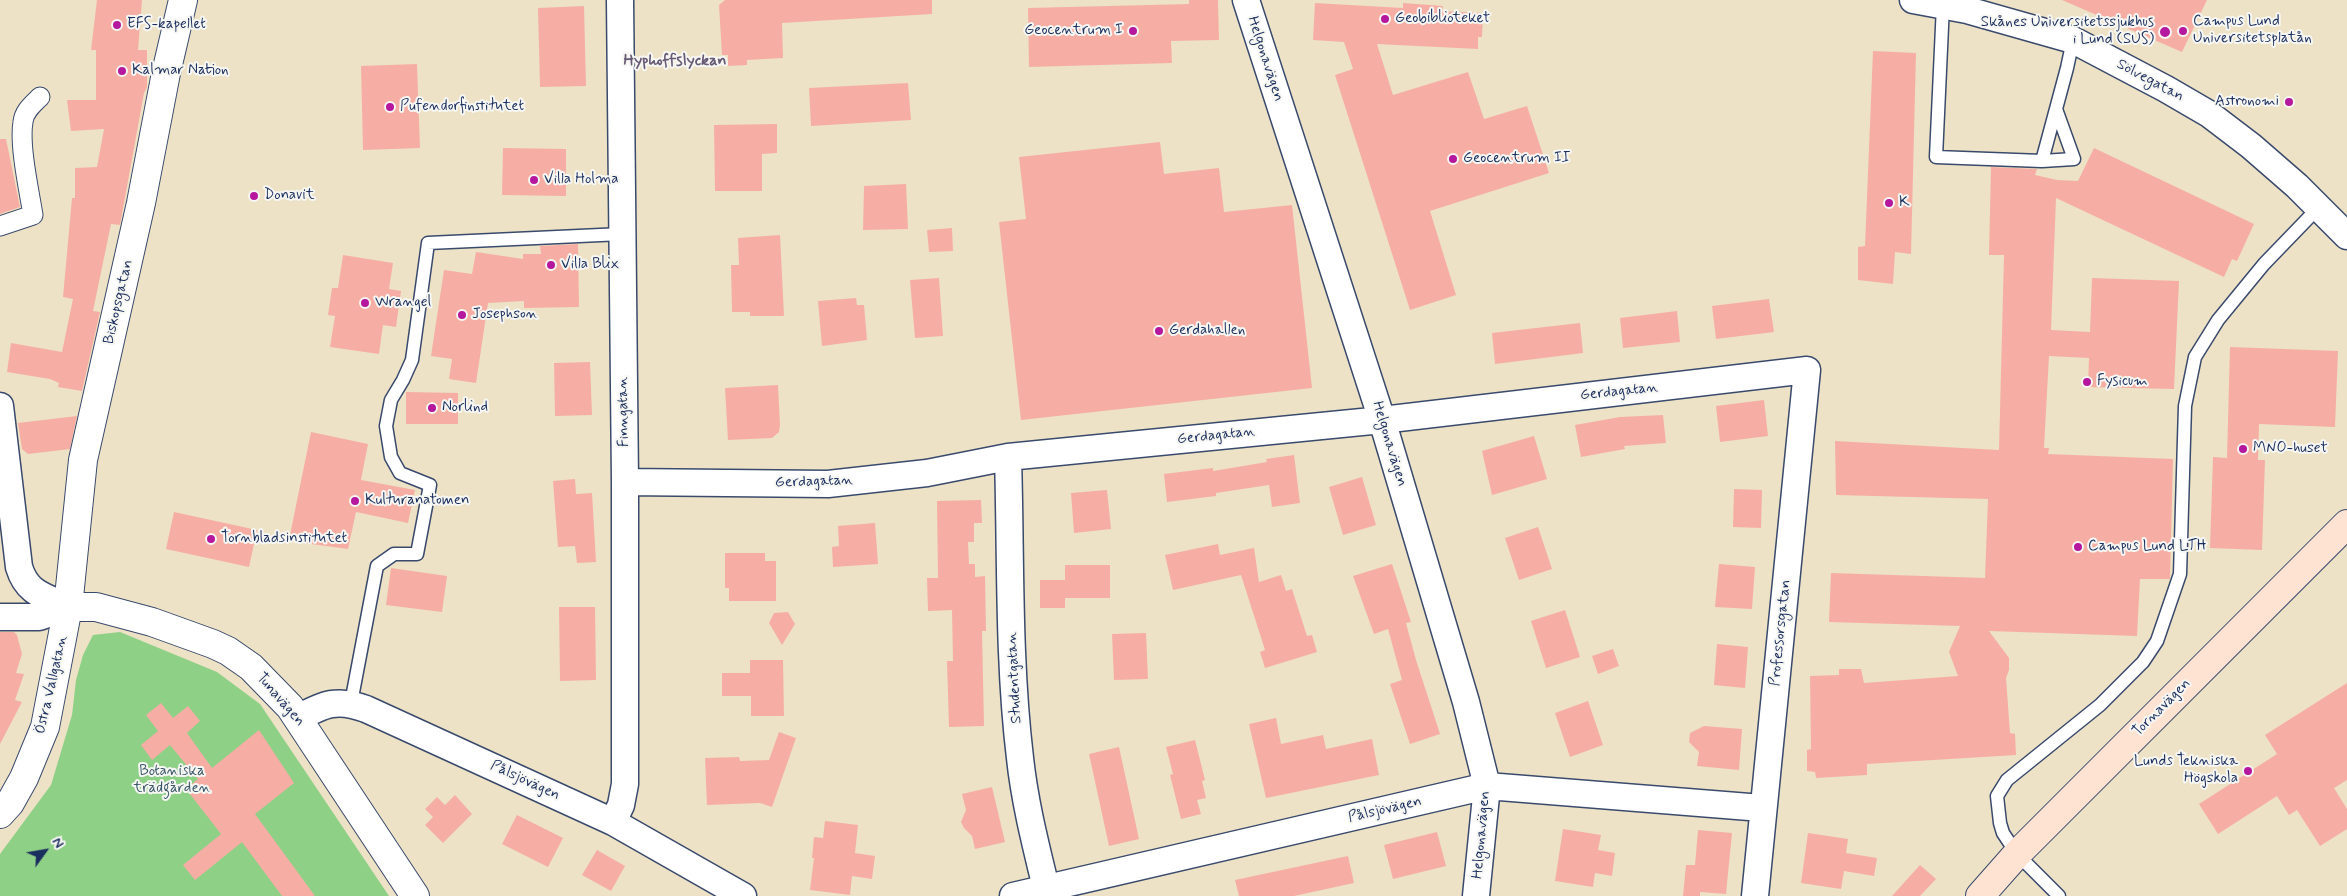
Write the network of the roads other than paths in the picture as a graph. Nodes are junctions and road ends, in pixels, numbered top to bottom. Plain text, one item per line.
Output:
1 (183, 0) edge
2 (620, 0) edge
3 (1246, 0) edge
4 (1913, 0) edge
5 (1943, 6) junction
6 (2072, 40) junction
7 (40, 97) dead end
8 (2056, 109) junction
9 (2042, 161) junction
10 (2318, 207) junction
11 (0, 226) edge
12 (622, 234) junction
13 (2347, 236) edge
14 (1808, 370) joint
15 (0, 406) edge
16 (1382, 420) junction
17 (1008, 457) junction
18 (625, 482) junction
19 (2347, 524) edge
20 (68, 607) junction
21 (0, 617) edge
22 (351, 703) junction
23 (298, 718) junction
24 (1487, 786) junction
25 (1762, 808) junction
26 (0, 814) edge
27 (613, 822) junction
28 (2017, 854) junction
29 (1047, 893) edge
30 (416, 896) edge
31 (743, 896) edge
32 (1013, 896) edge
33 (1476, 896) edge
34 (1755, 896) edge
35 (1980, 896) edge
36 (2059, 896) edge

1 - 20 street, Biskopsgatan
2 - 12 street, Finngatan
3 - 16 street, Helgonavägen
4 - 5 street, Sölvegatan
5 - 6 street, Sölvegatan
5 - 9 lane
6 - 8 lane
6 - 10 street, Sölvegatan
7 - 11 street
8 - 9 lane
8 - 9 lane
10 - 13 street, Sölvegatan
10 - 28 lane
12 - 18 street, Finngatan
12 - 22 lane
14 - 16 street, Gerdagatan
14 - 25 street, Professorsgatan
15 - 20 street
16 - 17 street, Gerdagatan
16 - 24 street, Helgonavägen
17 - 18 street, Gerdagatan
17 - 29 street, Studentgatan
18 - 27 street, Finngatan
19 - 28 main road, Tornavägen
20 - 21 street
20 - 23 street, Tunavägen
20 - 26 street, Östra Vallgatan
22 - 23 street, Pålsjövägen
22 - 27 street, Pålsjövägen
23 - 30 street, Tunavägen
24 - 25 street, Pålsjövägen
24 - 29 street, Pålsjövägen
24 - 33 street, Helgonavägen
25 - 34 street, Professorsgatan
27 - 31 street, Pålsjövägen
28 - 35 main road, Tornavägen
28 - 36 lane
29 - 32 street, Pålsjövägen

